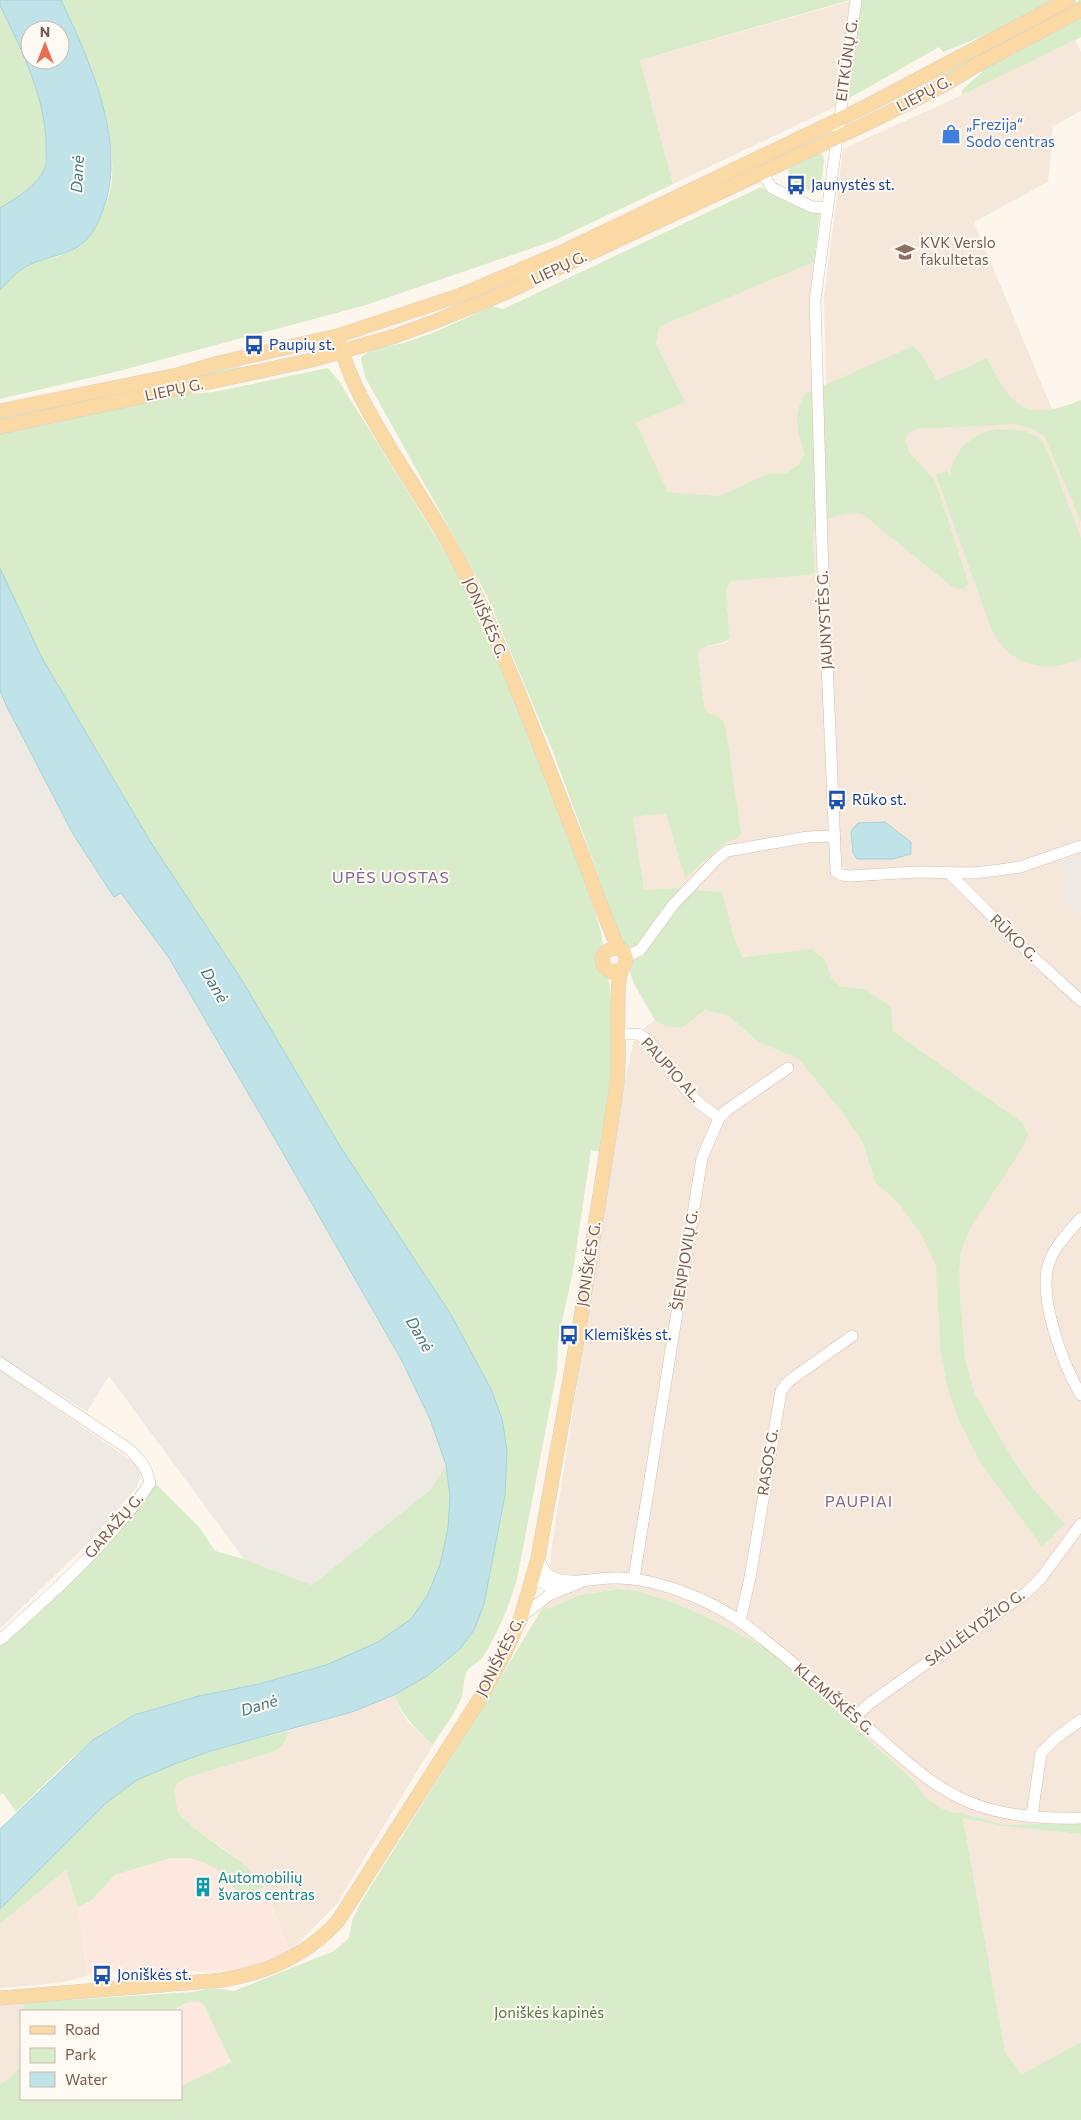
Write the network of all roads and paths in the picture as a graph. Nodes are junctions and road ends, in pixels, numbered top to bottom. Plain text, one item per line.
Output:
1 (856, 0) edge
2 (1068, 0) edge
3 (1081, 10) edge
4 (838, 120) junction
5 (836, 139) junction
6 (763, 174) junction
7 (826, 208) junction
8 (338, 336) junction
9 (342, 352) junction
10 (0, 411) edge
11 (0, 427) edge
12 (834, 836) junction
13 (1081, 846) edge
14 (949, 873) junction
15 (616, 959) junction
16 (1081, 1000) edge
17 (619, 1034) junction
18 (788, 1068) dead end
19 (719, 1118) junction
20 (1081, 1218) edge
21 (852, 1336) dead end
22 (0, 1363) edge
23 (1081, 1395) edge
24 (1081, 1524) edge
25 (538, 1558) junction
26 (533, 1578) junction
27 (552, 1578) junction
28 (634, 1578) junction
29 (588, 1580) junction
30 (558, 1590) junction
31 (521, 1618) junction
32 (740, 1621) junction
33 (0, 1640) edge
34 (855, 1718) junction
35 (1081, 1720) edge
36 (1032, 1815) junction
37 (1081, 1818) edge
38 (0, 1998) edge

1 - 4 street, EITKŪNŲ G.
2 - 4 main road, LIEPŲ G.
3 - 5 main road, LIEPŲ G.
4 - 5 street, JAUNYSTĖS G.
4 - 8 main road, LIEPŲ G.
5 - 6 main road, LIEPŲ G.
5 - 7 street, JAUNYSTĖS G.
6 - 7 street
6 - 9 main road, LIEPŲ G.
7 - 12 street, JAUNYSTĖS G.
8 - 9 main road, JONIŠKĖS G.
8 - 10 main road, LIEPŲ G.
9 - 11 main road, LIEPŲ G.
9 - 15 main road, JONIŠKĖS G.
12 - 14 street, JAUNYSTĖS G.
12 - 15 street
13 - 14 street, JAUNYSTĖS G.
14 - 16 street, RŪKO G.
15 - 17 main road, JONIŠKĖS G.
17 - 19 street, PAUPIO AL.
17 - 25 main road, JONIŠKĖS G.
18 - 19 street, ŠIENPJOVIŲ G.
19 - 28 street, ŠIENPJOVIŲ G.
20 - 23 street
21 - 32 street, RASOS G.
22 - 33 street, GARAŽŲ G.
24 - 34 street, SAULĖLYDŽIO G.
25 - 26 main road, JONIŠKĖS G.
25 - 27 street
26 - 27 street, KLEMIŠKĖS G.
26 - 30 street
26 - 31 main road, JONIŠKĖS G.
27 - 29 street, KLEMIŠKĖS G.
28 - 29 street, KLEMIŠKĖS G.
28 - 32 street, KLEMIŠKĖS G.
29 - 30 street, KLEMIŠKĖS G.
30 - 31 street, KLEMIŠKĖS G.
31 - 38 main road, JONIŠKĖS G.
32 - 34 street, KLEMIŠKĖS G.
34 - 36 street, KLEMIŠKĖS G.
35 - 36 street
36 - 37 street, KLEMIŠKĖS G.

